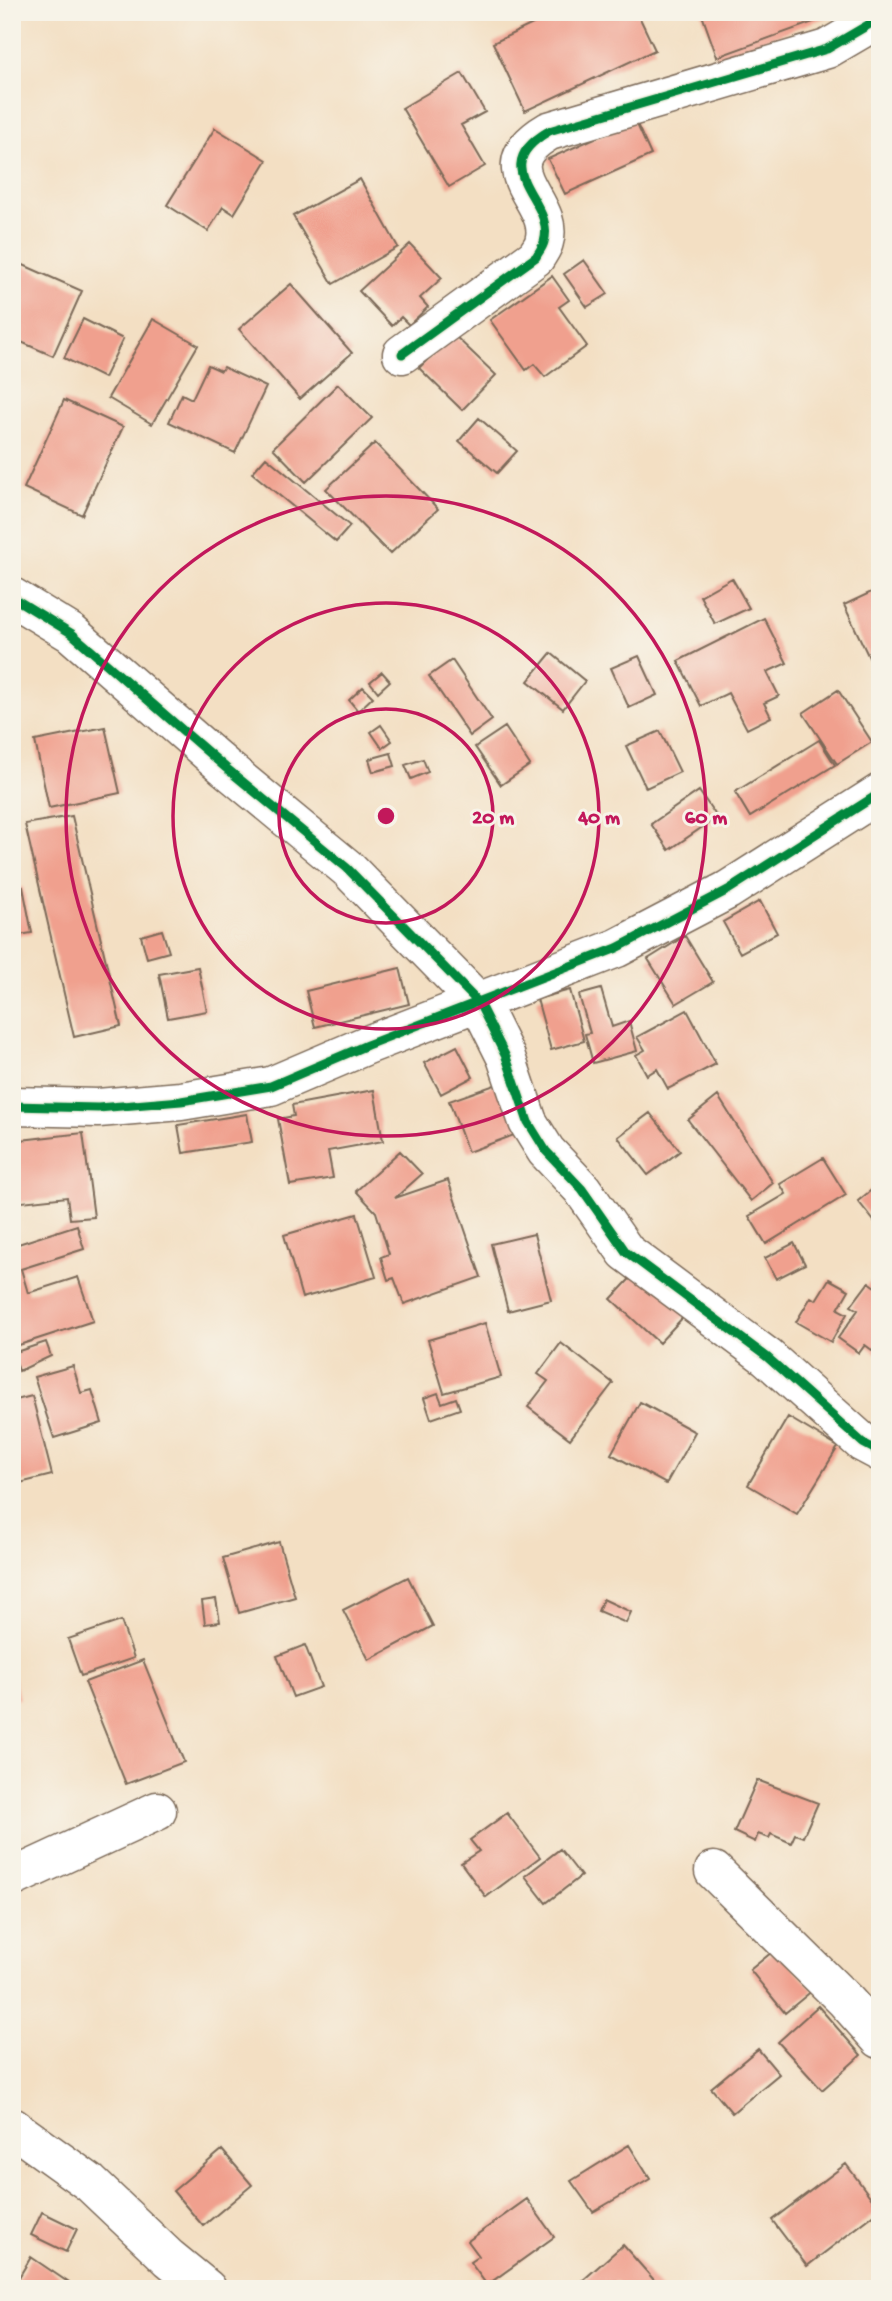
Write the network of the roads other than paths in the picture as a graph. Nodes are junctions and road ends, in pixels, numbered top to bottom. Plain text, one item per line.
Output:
1 (880, 18) edge
2 (402, 354) dead end
3 (12, 597) edge
4 (880, 793) edge
5 (479, 1003) junction
6 (12, 1107) edge
7 (880, 1452) edge
8 (157, 1811) dead end
9 (714, 1871) dead end
10 (12, 1878) edge
11 (880, 2039) edge
12 (12, 2127) edge
13 (208, 2289) edge

1 - 2 street
3 - 5 street
4 - 5 street
5 - 6 street
5 - 7 street
8 - 10 street
9 - 11 street
12 - 13 street

